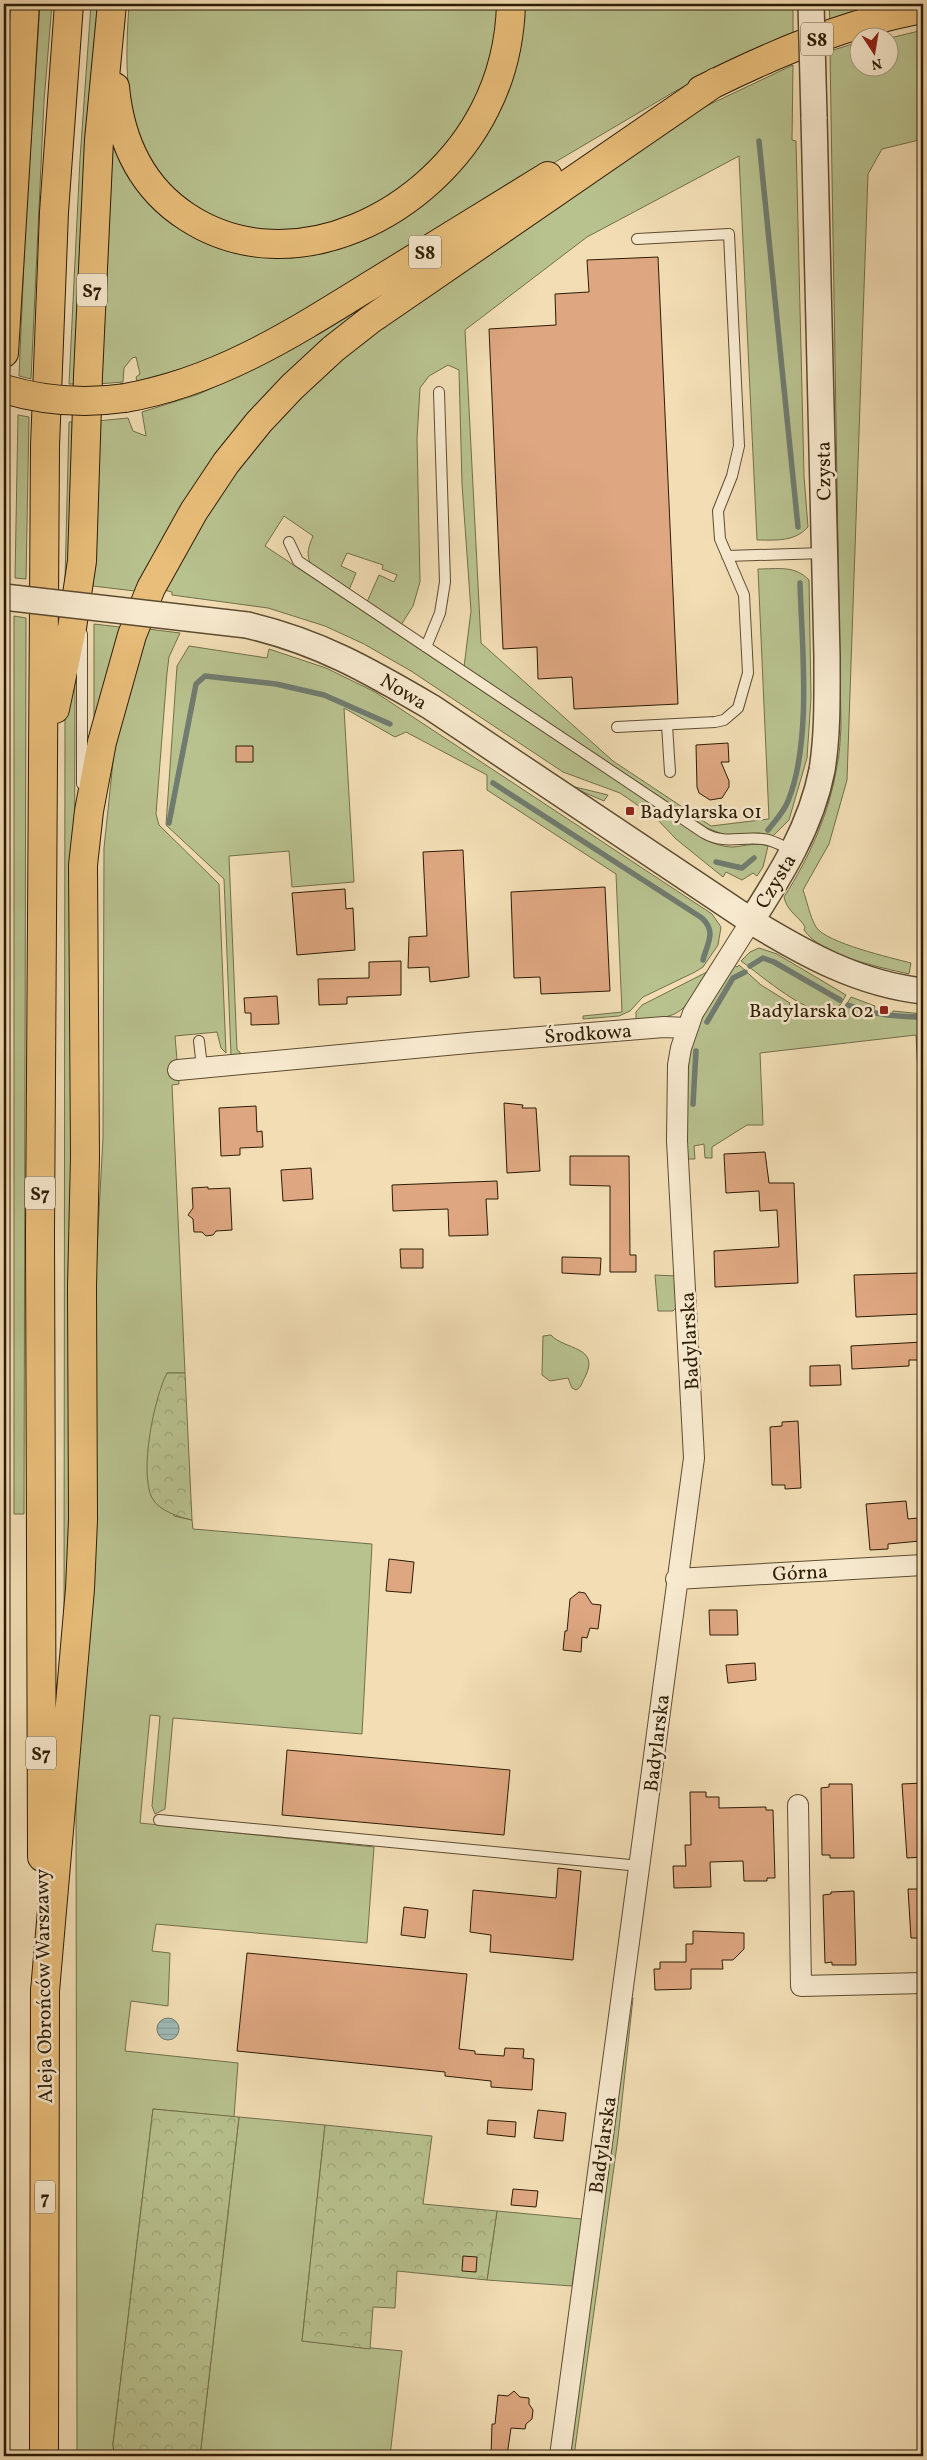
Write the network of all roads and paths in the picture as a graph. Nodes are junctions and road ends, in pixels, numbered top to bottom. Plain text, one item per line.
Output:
1 (25, 4) edge
2 (69, 4) edge
3 (511, 4) edge
4 (811, 4) edge
5 (923, 9) edge
6 (111, 12) edge
7 (716, 82) junction
8 (637, 238) dead end
9 (4, 353) edge
10 (4, 389) edge
11 (439, 392) dead end
12 (289, 542) dead end
13 (824, 553) junction
14 (727, 556) junction
15 (82, 561) junction
16 (4, 597) edge
17 (426, 647) junction
18 (668, 725) junction
19 (617, 727) dead end
20 (670, 772) dead end
21 (42, 784) junction
22 (794, 851) junction
23 (82, 865) junction
24 (751, 922) junction
25 (923, 991) edge
26 (687, 1028) junction
27 (199, 1041) dead end
28 (202, 1067) junction
29 (178, 1070) dead end
30 (923, 1565) edge
31 (676, 1579) junction
32 (798, 1805) dead end
33 (159, 1820) dead end
34 (640, 1866) junction
35 (923, 1983) edge
36 (45, 1991) junction
37 (44, 2456) edge
38 (560, 2456) edge

1 - 9 main road
2 - 21 main road
3 - 6 main road
4 - 13 street, Czysta, bridge
5 - 7 main road, S8
6 - 15 main road, S7
7 - 10 main road, S8, bridge
7 - 23 main road
8 - 14 lane
11 - 17 lane
12 - 17 lane
13 - 14 lane
13 - 22 street, Czysta
14 - 18 lane
15 - 21 main road, S7
15 - 23 lane
16 - 24 street, Nowa, bridge
17 - 22 lane
18 - 19 lane
18 - 20 lane
21 - 36 main road, Aleja Obrońców Warszawy / S7
22 - 24 street, Czysta
23 - 36 main road
24 - 25 street
24 - 26 street
26 - 28 street, Środkowa
26 - 31 street, Badylarska
27 - 28 lane
28 - 29 street, Środkowa
30 - 31 street, Górna
31 - 34 street, Badylarska
32 - 35 street
33 - 34 lane
34 - 38 street, Badylarska
36 - 37 main road, Aleja Obrońców Warszawy / 7

